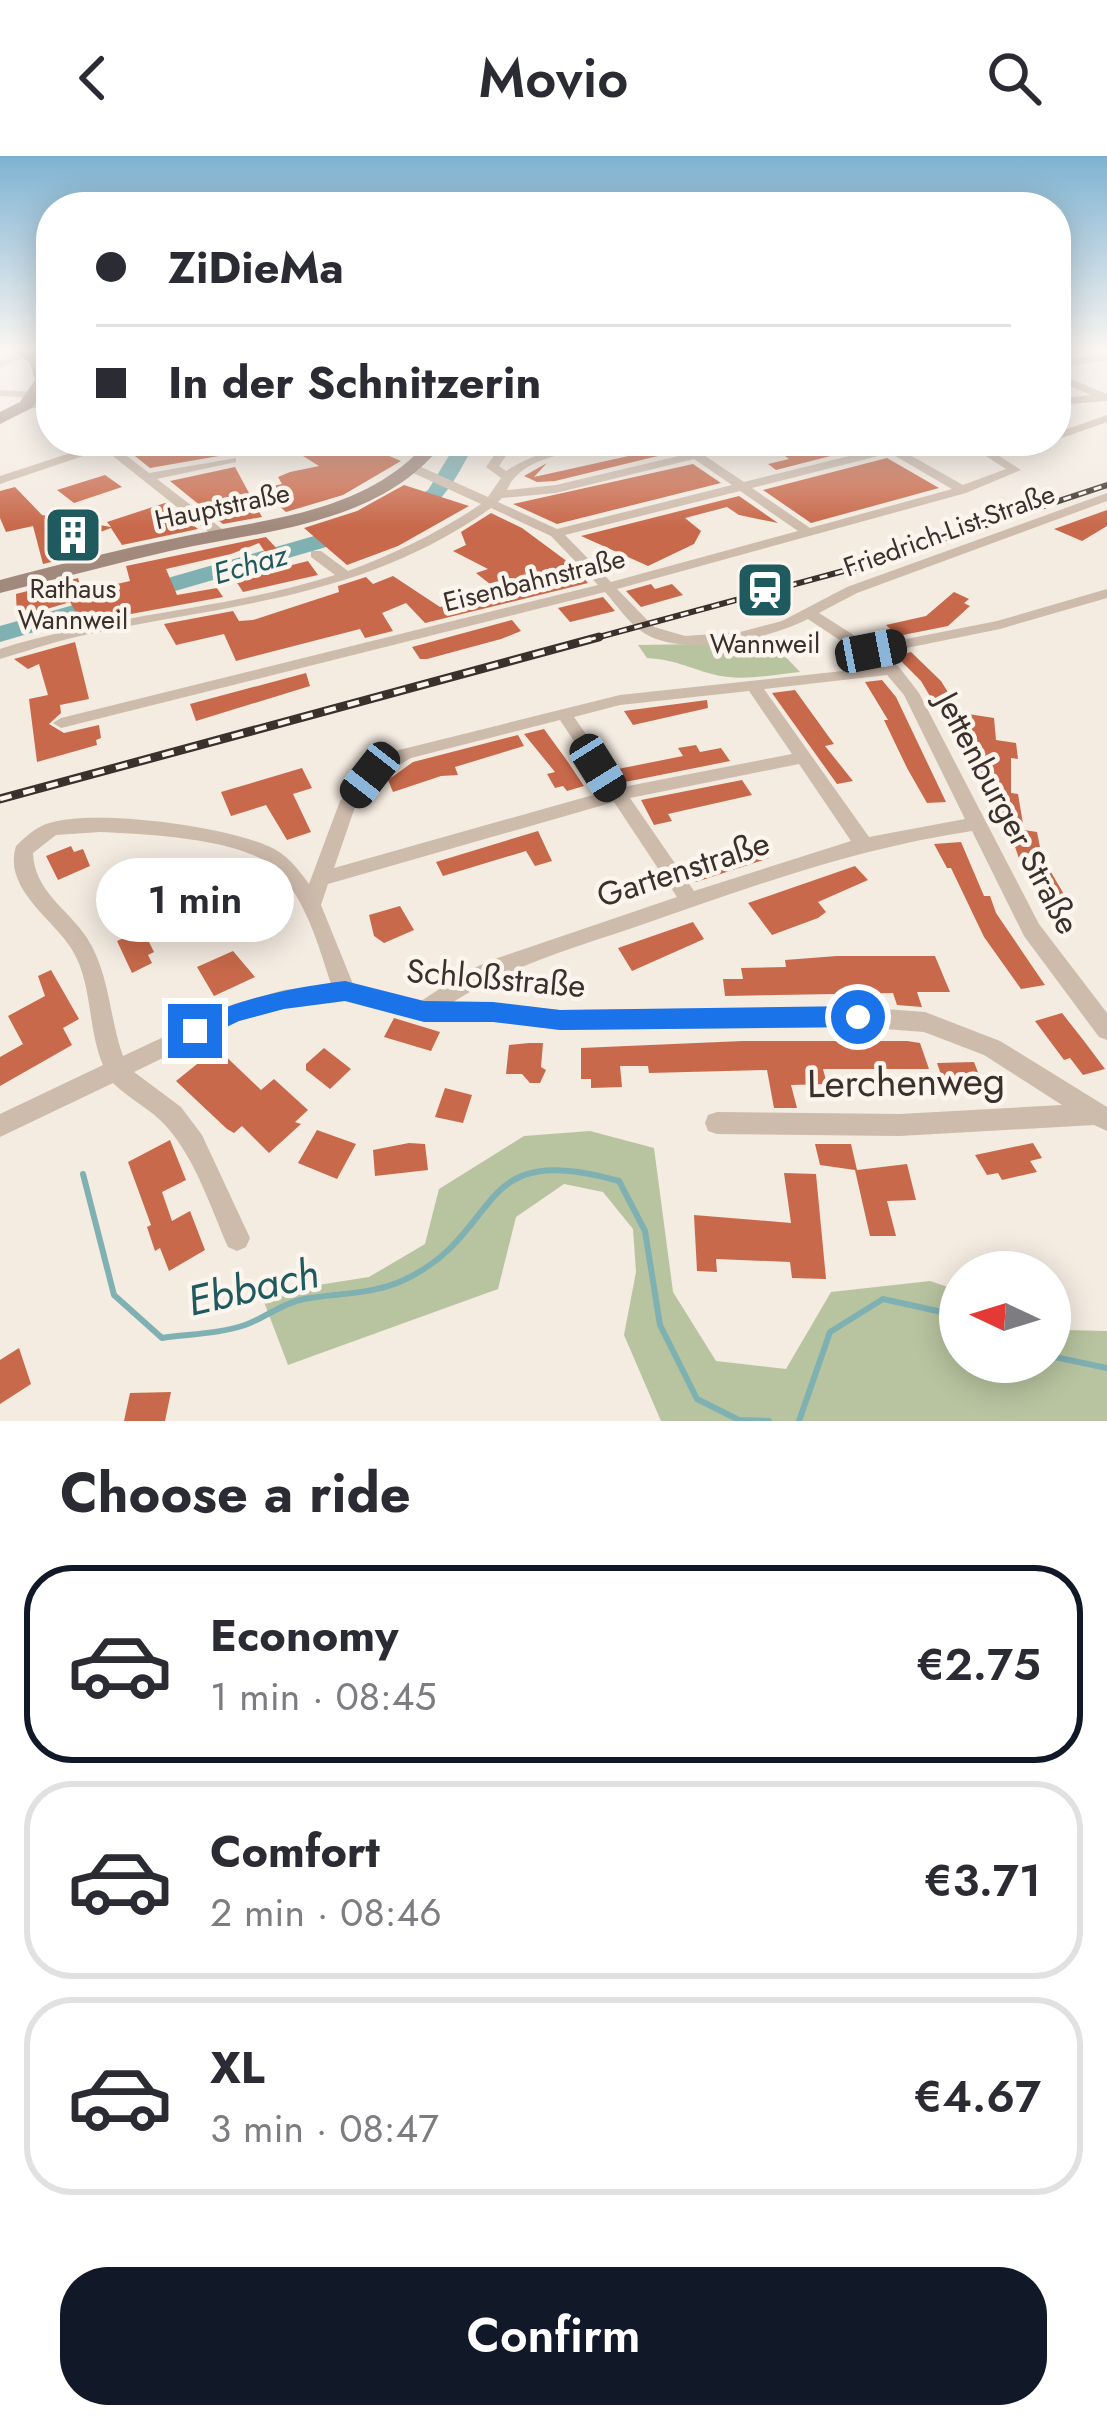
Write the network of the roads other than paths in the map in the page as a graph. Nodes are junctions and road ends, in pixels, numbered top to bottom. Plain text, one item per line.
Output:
1 (1107, 418) edge
2 (1071, 431) edge
3 (68, 456) edge
4 (124, 456) edge
5 (500, 456) edge
6 (547, 456) edge
7 (691, 456) edge
8 (696, 456) edge
9 (863, 456) edge
10 (903, 456) edge
11 (993, 456) edge
12 (544, 457) joint
13 (232, 460) dead end
14 (428, 461) edge
15 (506, 476) junction
16 (147, 477) junction
17 (0, 480) edge
18 (739, 487) junction
19 (962, 490) junction
20 (1107, 497) edge
21 (494, 498) junction
22 (808, 532) junction
23 (556, 533) junction
24 (220, 535) junction
25 (316, 554) dead end
26 (346, 577) junction
27 (608, 586) junction
28 (0, 587) edge
29 (1107, 593) edge
30 (808, 613) junction
31 (871, 651) junction
32 (0, 654) edge
33 (893, 670) junction
34 (753, 685) junction
35 (562, 713) junction
36 (61, 722) dead end
37 (800, 758) junction
38 (615, 795) junction
39 (976, 824) junction
40 (864, 845) junction
41 (321, 879) junction
42 (690, 900) junction
43 (312, 903) junction
44 (345, 991) junction
45 (424, 1011) junction
46 (1107, 1030) edge
47 (116, 1069) junction
48 (1102, 1117) edge
49 (716, 1123) dead end
50 (0, 1126) edge
51 (237, 1238) dead end

1 - 2 street
3 - 17 street
4 - 16 street
5 - 15 street
6 - 12 street
7 - 21 street
8 - 18 street
9 - 18 street
10 - 19 street
11 - 19 street, Eisenbahnstraße
12 - 15 street
13 - 16 street
14 - 21 street
14 - 24 main road, Hauptstraße
15 - 21 street
16 - 24 street
18 - 22 street
18 - 23 street
19 - 22 street, Eisenbahnstraße
20 - 30 street, Friedrich-List-Straße
21 - 23 street
21 - 26 street
22 - 27 street, Eisenbahnstraße
23 - 27 street
24 - 28 main road, Hauptstraße
25 - 26 street
26 - 32 street
27 - 30 street
27 - 36 street, Eisenbahnstraße
29 - 31 street
30 - 31 street, Jettenburger Straße
31 - 33 street, Jettenburger Straße
33 - 34 street
33 - 39 street, Jettenburger Straße
34 - 35 street
34 - 37 street
35 - 38 street
35 - 41 street
37 - 38 street
37 - 40 street
38 - 41 street
38 - 42 street
39 - 40 street, Gartenstraße
39 - 46 street, Jettenburger Straße
40 - 42 street, Gartenstraße
41 - 43 street
42 - 45 street, Gartenstraße
43 - 44 street
43 - 47 street
44 - 45 street, Schloßstraße
44 - 47 street
45 - 48 street, Schloßstraße
47 - 50 street
47 - 51 street
48 - 49 street, Lerchenweg

